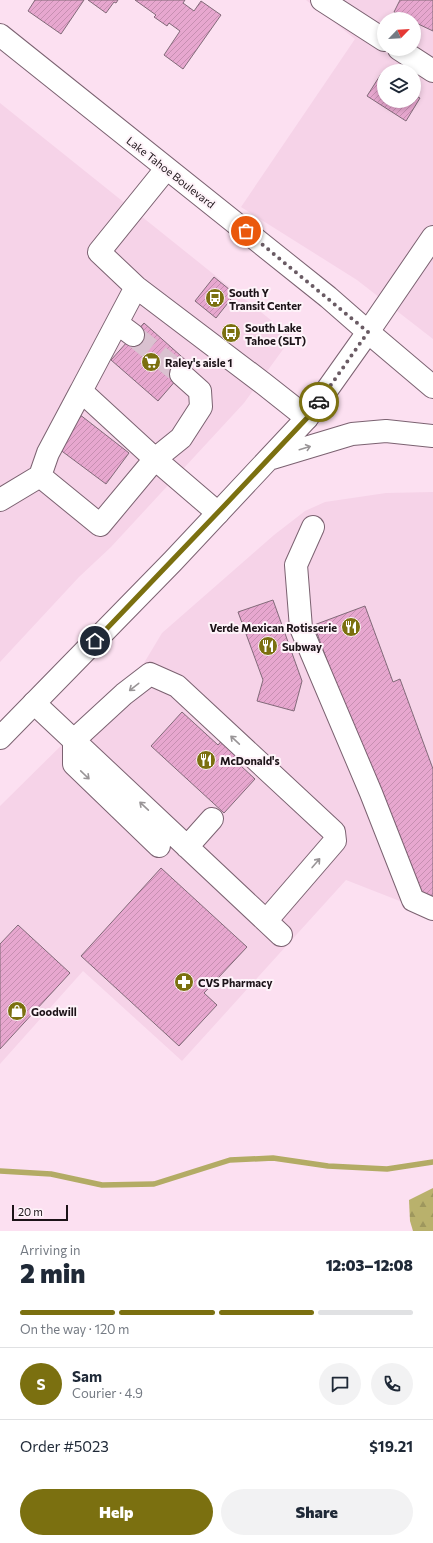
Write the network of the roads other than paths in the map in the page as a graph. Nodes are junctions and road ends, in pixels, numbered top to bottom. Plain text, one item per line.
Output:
1 (322, 0) edge
2 (0, 35) edge
3 (377, 35) edge
4 (410, 56) edge
5 (433, 71) edge
6 (166, 169) junction
7 (433, 237) edge
8 (136, 287) junction
9 (368, 332) junction
10 (181, 374) tunnel mouth
11 (433, 387) edge
12 (81, 391) junction
13 (307, 418) junction
14 (433, 436) edge
15 (155, 459) junction
16 (268, 460) junction
17 (40, 476) junction
18 (0, 500) edge
19 (218, 513) junction
20 (313, 527) dead end
21 (34, 703) junction
22 (0, 738) edge
23 (74, 740) junction
24 (212, 819) dead end
25 (173, 842) junction
26 (433, 909) edge

1 - 3 main road
2 - 6 main road, Lake Tahoe Boulevard
4 - 5 main road
6 - 8 main road
6 - 9 main road, Lake Tahoe Boulevard
7 - 9 main road
8 - 12 main road
8 - 13 main road
9 - 11 main road, Lake Tahoe Boulevard
9 - 13 main road
10 - 15 main road
12 - 15 main road
12 - 17 main road
13 - 16 main road
16 -> 14 main road
15 - 17 main road
15 - 19 main road
16 - 19 main road
17 - 18 main road
19 - 21 main road
20 - 26 main road
21 - 22 main road
21 - 23 main road
23 - 25 main road
25 -> 23 main road
24 - 25 main road

